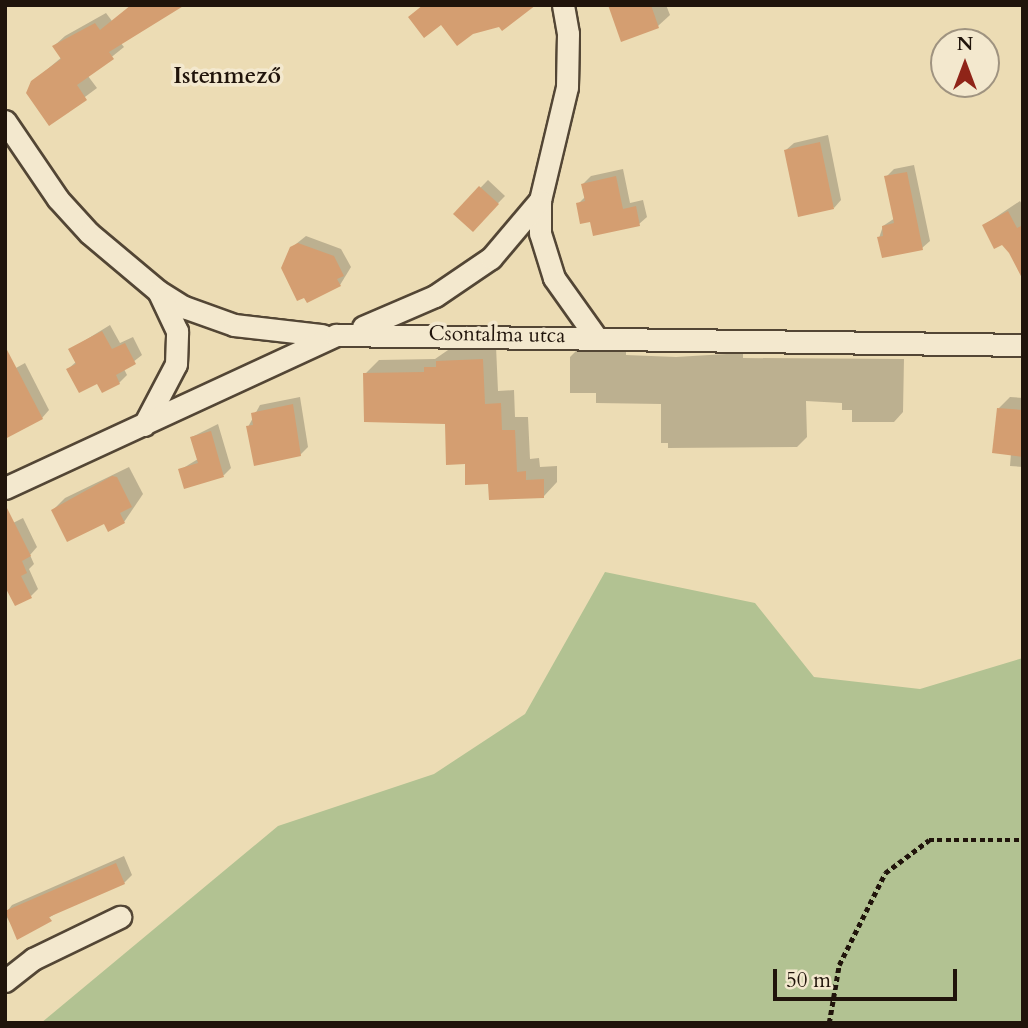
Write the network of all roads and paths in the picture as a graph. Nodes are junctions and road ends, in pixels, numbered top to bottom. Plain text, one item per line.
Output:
1 (563, 5) edge
2 (5, 121) edge
3 (540, 200) junction
4 (158, 291) junction
5 (336, 335) junction
6 (596, 337) junction
7 (1023, 345) edge
8 (144, 425) junction
9 (5, 488) edge
10 (1023, 840) edge
11 (120, 917) dead end
12 (5, 981) edge
13 (829, 1023) edge

1 - 3 street
2 - 4 street
3 - 5 street
3 - 6 street
4 - 5 street
4 - 8 street
5 - 6 street, Csontalma utca
5 - 8 street, Csontalma utca
6 - 7 street, Csontalma utca
8 - 9 street, Csontalma utca
10 - 13 path
11 - 12 street

